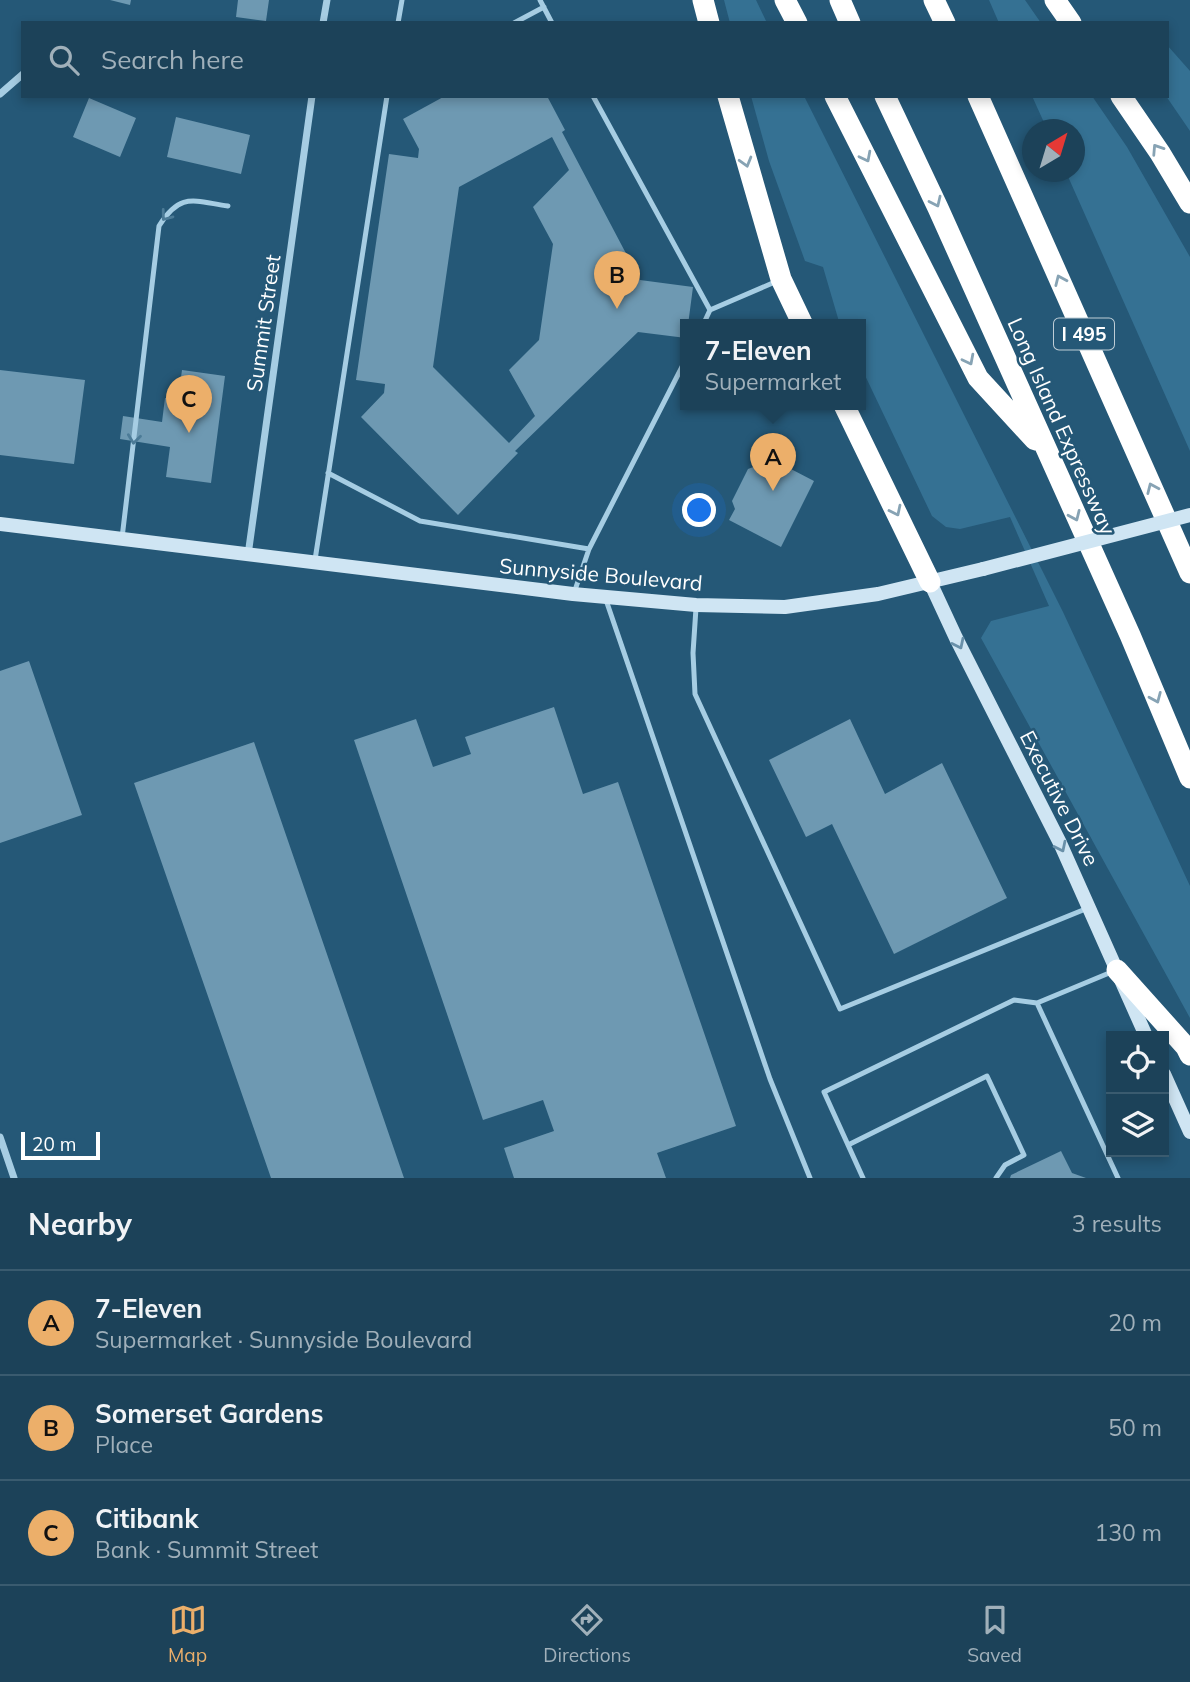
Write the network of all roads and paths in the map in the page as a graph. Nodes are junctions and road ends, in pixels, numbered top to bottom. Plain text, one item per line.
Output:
1 (327, 0) edge
2 (402, 0) edge
3 (540, 0) edge
4 (703, 0) edge
5 (785, 0) edge
6 (839, 0) edge
7 (934, 0) edge
8 (1055, 0) edge
9 (544, 8) junction
10 (323, 21) edge
11 (398, 21) edge
12 (518, 21) edge
13 (551, 21) edge
14 (708, 21) edge
15 (796, 21) edge
16 (849, 21) edge
17 (944, 21) edge
18 (1070, 21) edge
19 (21, 76) edge
20 (0, 94) edge
21 (312, 98) edge
22 (387, 98) edge
23 (594, 98) edge
24 (729, 98) edge
25 (836, 98) edge
26 (887, 98) edge
27 (979, 98) edge
28 (1122, 98) edge
29 (1190, 203) edge
30 (228, 206) dead end
31 (781, 279) junction
32 (710, 310) junction
33 (706, 319) edge
34 (800, 319) edge
35 (680, 369) edge
36 (846, 410) edge
37 (1047, 454) junction
38 (328, 473) junction
39 (1190, 515) edge
40 (0, 524) edge
41 (122, 540) junction
42 (589, 549) junction
43 (248, 555) junction
44 (314, 564) junction
45 (1190, 573) edge
46 (930, 582) junction
47 (573, 594) junction
48 (604, 597) junction
49 (696, 605) junction
50 (1190, 778) edge
51 (1090, 907) junction
52 (1116, 970) junction
53 (1037, 1003) junction
54 (1144, 1031) edge
55 (1190, 1055) edge
56 (1169, 1085) edge
57 (1190, 1132) edge
58 (0, 1138) edge
59 (848, 1145) junction
60 (14, 1178) edge
61 (810, 1178) edge
62 (863, 1178) edge
63 (996, 1178) edge
64 (1118, 1178) edge

1 - 10 street
2 - 11 lane
3 - 9 lane
4 - 14 highway
5 - 15 highway
6 - 16 highway
7 - 17 highway
8 - 18 highway
9 - 12 lane
9 - 13 lane
19 - 20 street
21 - 43 street, Summit Street
22 - 38 lane
23 - 32 lane
24 -> 31 highway
25 -> 37 highway
26 -> 37 highway, Long Island Expressway
45 -> 27 highway, I 495
29 -> 28 highway
30 -> 41 lane
31 - 32 lane
31 - 34 highway
32 - 33 lane
35 - 42 lane
36 -> 46 highway
37 -> 50 highway, Long Island Expressway
38 - 42 lane
38 - 44 lane
39 - 46 main road, Sunnyside Boulevard, bridge
40 - 41 main road, Sunnyside Boulevard
41 - 43 main road, Sunnyside Boulevard
42 - 47 lane
43 - 44 main road, Sunnyside Boulevard
44 - 47 main road, Sunnyside Boulevard
46 - 49 main road, Sunnyside Boulevard
46 -> 51 main road, Executive Drive
47 - 48 main road, Sunnyside Boulevard
48 - 49 main road, Sunnyside Boulevard
48 - 61 lane
49 - 51 lane
51 - 52 main road, Executive Drive
52 - 53 lane
52 - 54 main road, Executive Drive
52 - 55 highway
53 - 59 lane
53 - 64 lane
56 - 57 main road
58 - 60 street
59 - 62 lane
59 - 63 lane

